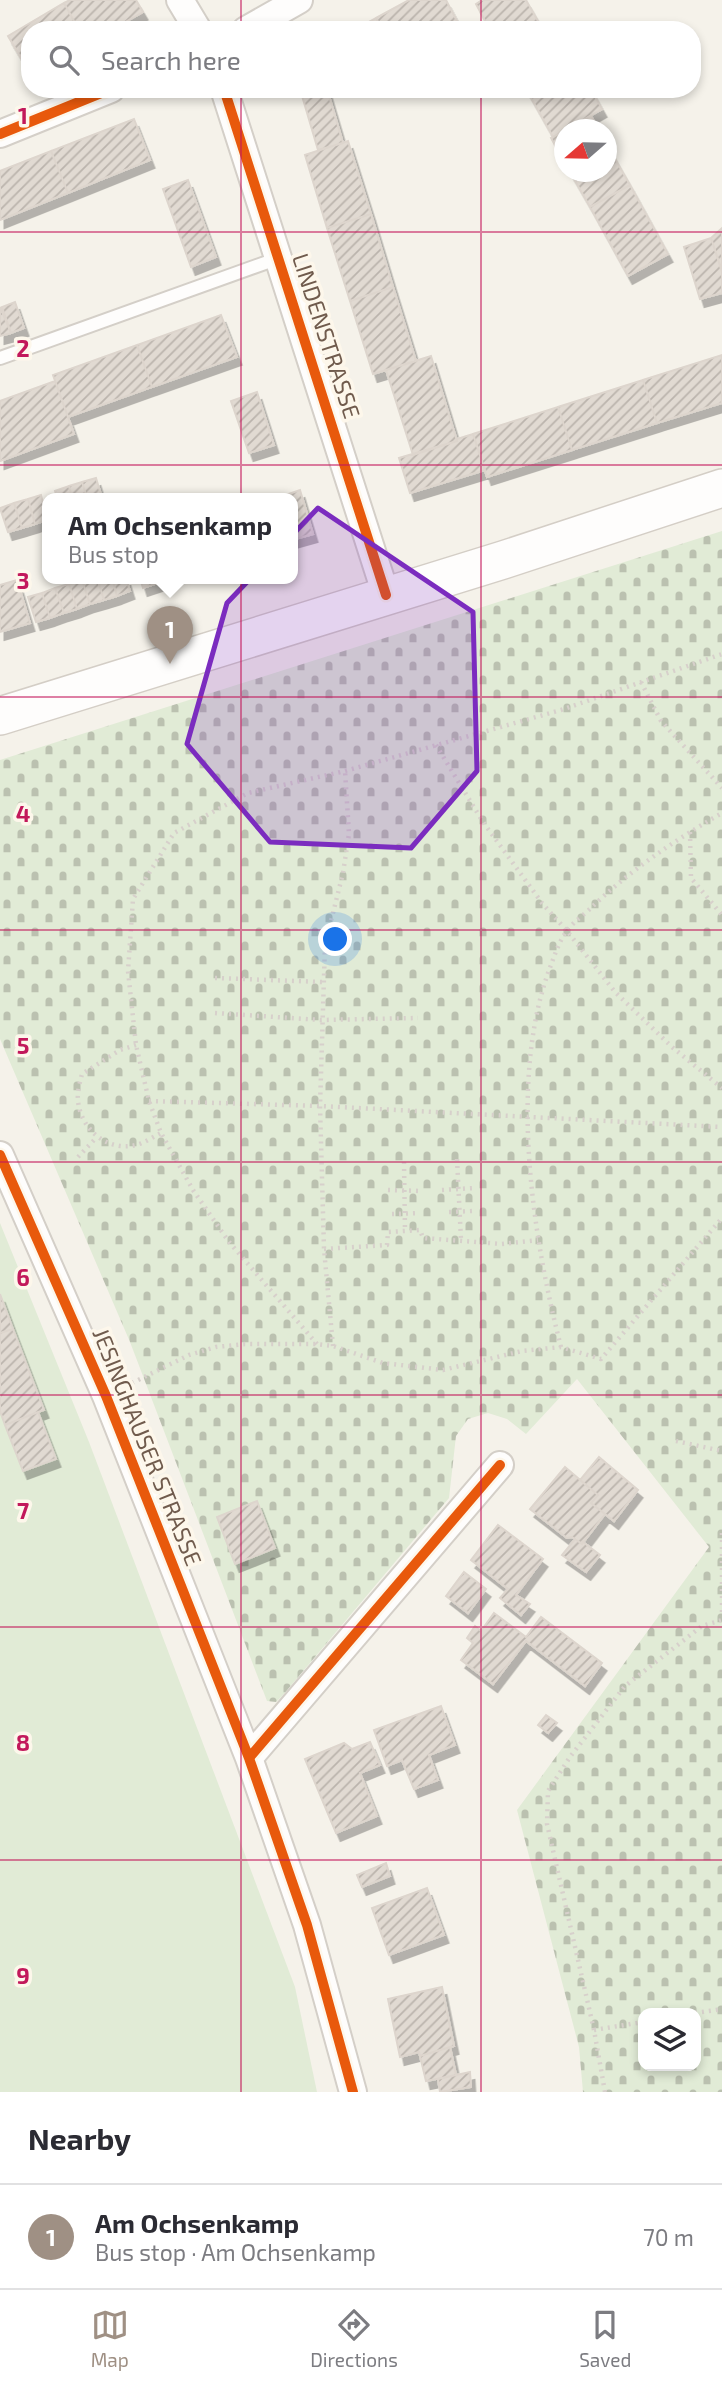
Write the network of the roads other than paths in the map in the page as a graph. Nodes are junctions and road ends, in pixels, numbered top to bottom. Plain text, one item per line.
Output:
1 (180, 0) edge
2 (299, 0) edge
3 (193, 21) edge
4 (262, 21) edge
5 (89, 98) edge
6 (227, 98) edge
7 (0, 134) edge
8 (279, 258) junction
9 (0, 358) edge
10 (722, 488) edge
11 (386, 595) junction
12 (0, 716) edge
13 (0, 1155) edge
14 (500, 1465) dead end
15 (249, 1758) junction
16 (353, 2092) edge

1 - 3 street
2 - 4 street
5 - 7 street
6 - 8 street, LINDENSTRASSE
8 - 9 lane
8 - 11 street, LINDENSTRASSE
10 - 11 main road
11 - 12 main road
13 - 15 street, JESINGHAUSER STRASSE
14 - 15 street
15 - 16 street, JESINGHAUSER STRASSE

